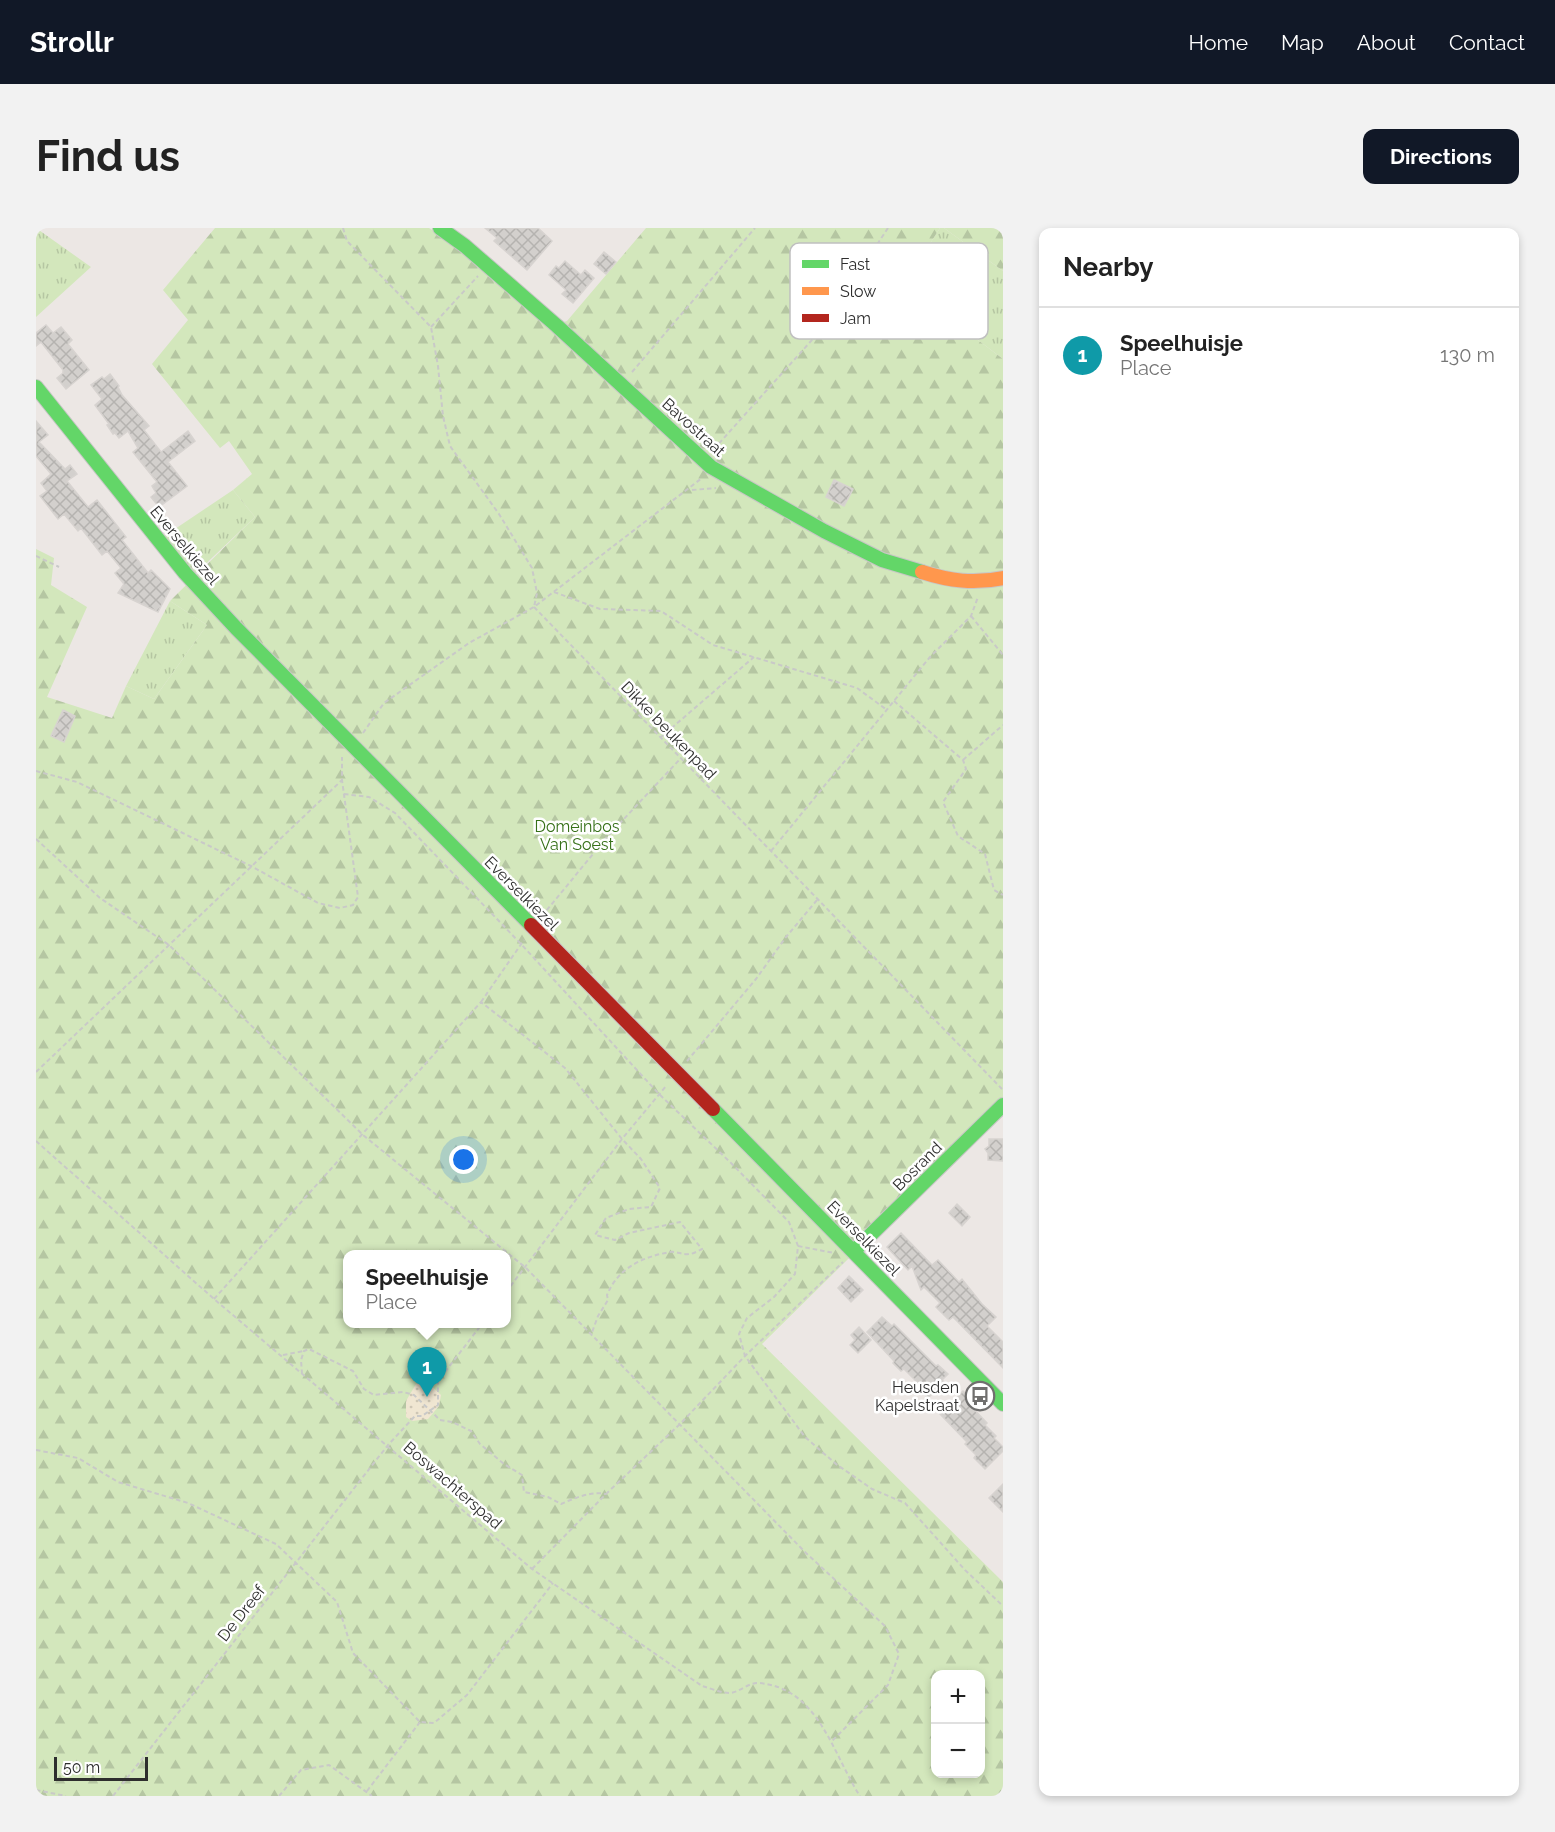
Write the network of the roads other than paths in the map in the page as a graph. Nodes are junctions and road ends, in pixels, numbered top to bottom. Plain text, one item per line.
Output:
1 (440, 228) edge
2 (36, 387) edge
3 (1003, 578) edge
4 (1003, 1105) edge
5 (854, 1251) junction
6 (1003, 1404) edge

1 - 3 street, Bavostraat
2 - 5 street, Everselkiezel
4 - 5 street, Bosrand
5 - 6 street, Everselkiezel

